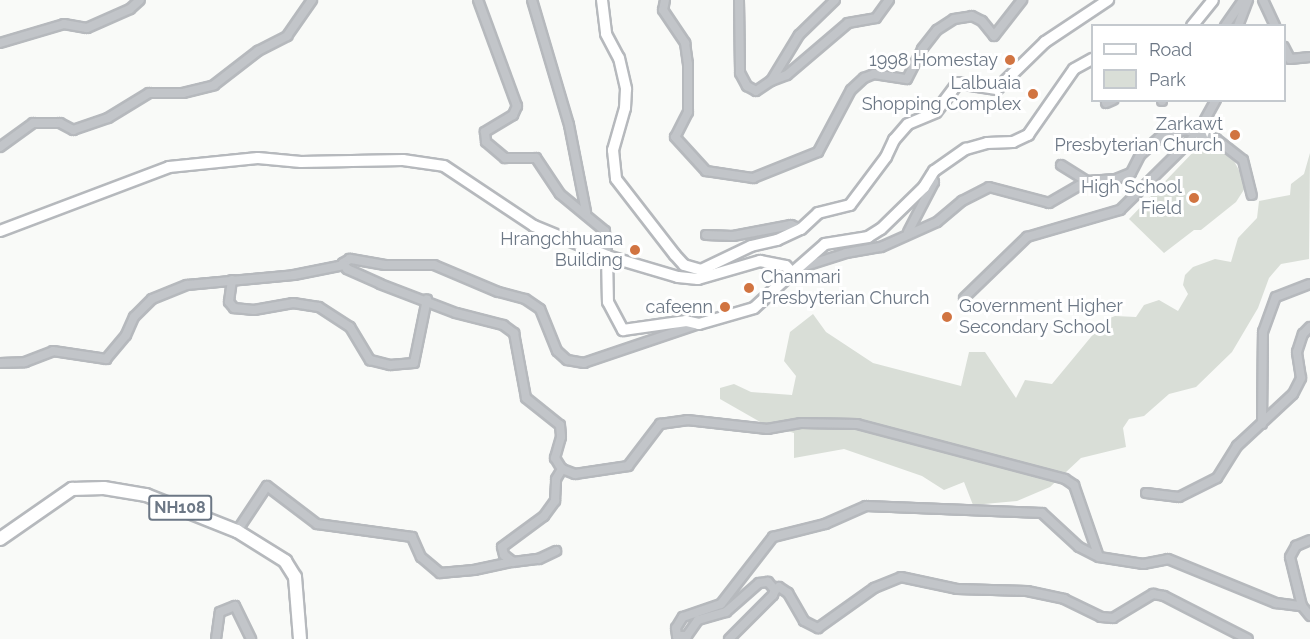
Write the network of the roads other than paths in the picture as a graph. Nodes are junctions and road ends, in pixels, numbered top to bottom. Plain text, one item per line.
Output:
1 (140, 0) edge
2 (312, 0) edge
3 (478, 0) edge
4 (532, 0) edge
5 (602, 0) edge
6 (665, 0) edge
7 (739, 0) edge
8 (835, 0) edge
9 (889, 0) edge
10 (1022, 0) edge
11 (1108, 0) edge
12 (1213, 0) edge
13 (1243, 0) edge
14 (1248, 0) edge
15 (1263, 0) edge
16 (1194, 24) edge
17 (1226, 24) edge
18 (1239, 24) edge
19 (1274, 24) edge
20 (0, 43) edge
21 (1310, 57) edge
22 (1091, 60) edge
23 (1287, 60) edge
24 (771, 81) junction
25 (1218, 102) edge
26 (1197, 134) junction
27 (0, 147) edge
28 (1061, 165) dead end
29 (931, 175) junction
30 (1087, 182) junction
31 (1252, 195) dead end
32 (586, 212) junction
33 (801, 229) junction
34 (0, 231) edge
35 (908, 232) junction
36 (706, 235) dead end
37 (607, 256) junction
38 (344, 265) junction
39 (794, 271) junction
40 (232, 280) junction
41 (1310, 284) edge
42 (964, 298) dead end
43 (427, 299) junction
44 (699, 324) junction
45 (1310, 327) edge
46 (0, 363) edge
47 (1262, 424) junction
48 (562, 469) junction
49 (1146, 494) dead end
50 (237, 531) junction
51 (0, 539) edge
52 (1310, 540) edge
53 (556, 551) dead end
54 (1099, 557) junction
55 (513, 562) junction
56 (775, 590) junction
57 (1302, 606) junction
58 (1310, 616) edge
59 (216, 639) edge
60 (251, 639) edge
61 (300, 639) edge
62 (729, 639) edge
63 (1248, 639) edge

1 - 20 street
2 - 27 street
3 - 32 street
4 - 32 street
5 - 33 main road
6 - 10 street
7 - 24 street
8 - 24 street
9 - 24 street
11 - 33 main road
12 - 16 main road
13 - 17 street
14 - 18 street
15 - 19 street
21 - 23 street
22 - 29 main road
25 - 26 street
26 - 30 street
26 - 31 street
26 - 42 street
28 - 30 street
29 - 35 street
29 - 39 main road
30 - 35 street
32 - 37 street
33 - 36 street
34 - 37 main road
35 - 39 street
37 - 39 main road
37 - 44 main road
38 - 40 street
38 - 43 street
38 - 44 street
39 - 44 main road
40 - 43 street
40 - 46 street
41 - 47 street
43 - 48 street
45 - 47 street
47 - 49 street
48 - 54 street
48 - 55 street
50 - 51 highway, NH108
50 - 55 street
50 - 61 highway, NH108
52 - 57 street
53 - 55 street
54 - 56 street
54 - 57 street
56 - 62 street
56 - 63 street
57 - 58 street
59 - 60 street

